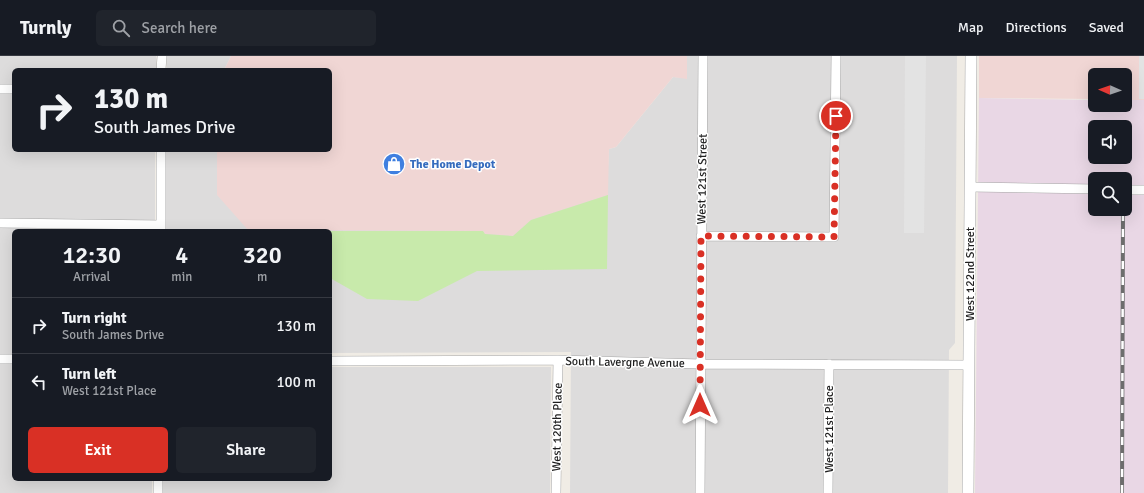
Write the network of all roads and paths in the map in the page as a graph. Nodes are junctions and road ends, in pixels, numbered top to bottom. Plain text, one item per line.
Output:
1 (162, 56) edge
2 (703, 56) edge
3 (836, 56) edge
4 (971, 56) edge
5 (161, 68) edge
6 (0, 89) edge
7 (12, 89) edge
8 (161, 152) edge
9 (970, 187) junction
10 (1088, 189) edge
11 (1132, 190) edge
12 (1144, 190) edge
13 (0, 223) edge
14 (161, 228) edge
15 (701, 236) junction
16 (0, 358) edge
17 (12, 359) edge
18 (558, 360) junction
19 (332, 361) edge
20 (701, 364) junction
21 (829, 364) junction
22 (969, 365) junction
23 (158, 481) edge
24 (158, 493) edge
25 (556, 493) edge
26 (700, 493) edge
27 (828, 493) edge
28 (968, 493) edge

1 - 5 street
2 - 15 street, West 121st Street
3 - 15 street
4 - 9 street, West 122nd Street
6 - 7 street
8 - 14 street
9 - 10 street
9 - 22 street, West 122nd Street
11 - 12 street
13 - 14 street
15 - 20 street, West 121st Street
16 - 17 street
18 - 19 street, South Lavergne Avenue
18 - 20 street, South Lavergne Avenue
18 - 25 street, West 120th Place
20 - 21 street, South Lavergne Avenue
20 - 26 street, West 121st Street
21 - 22 street, South Lavergne Avenue
21 - 27 street, West 121st Place
22 - 28 street, West 122nd Street
23 - 24 street

